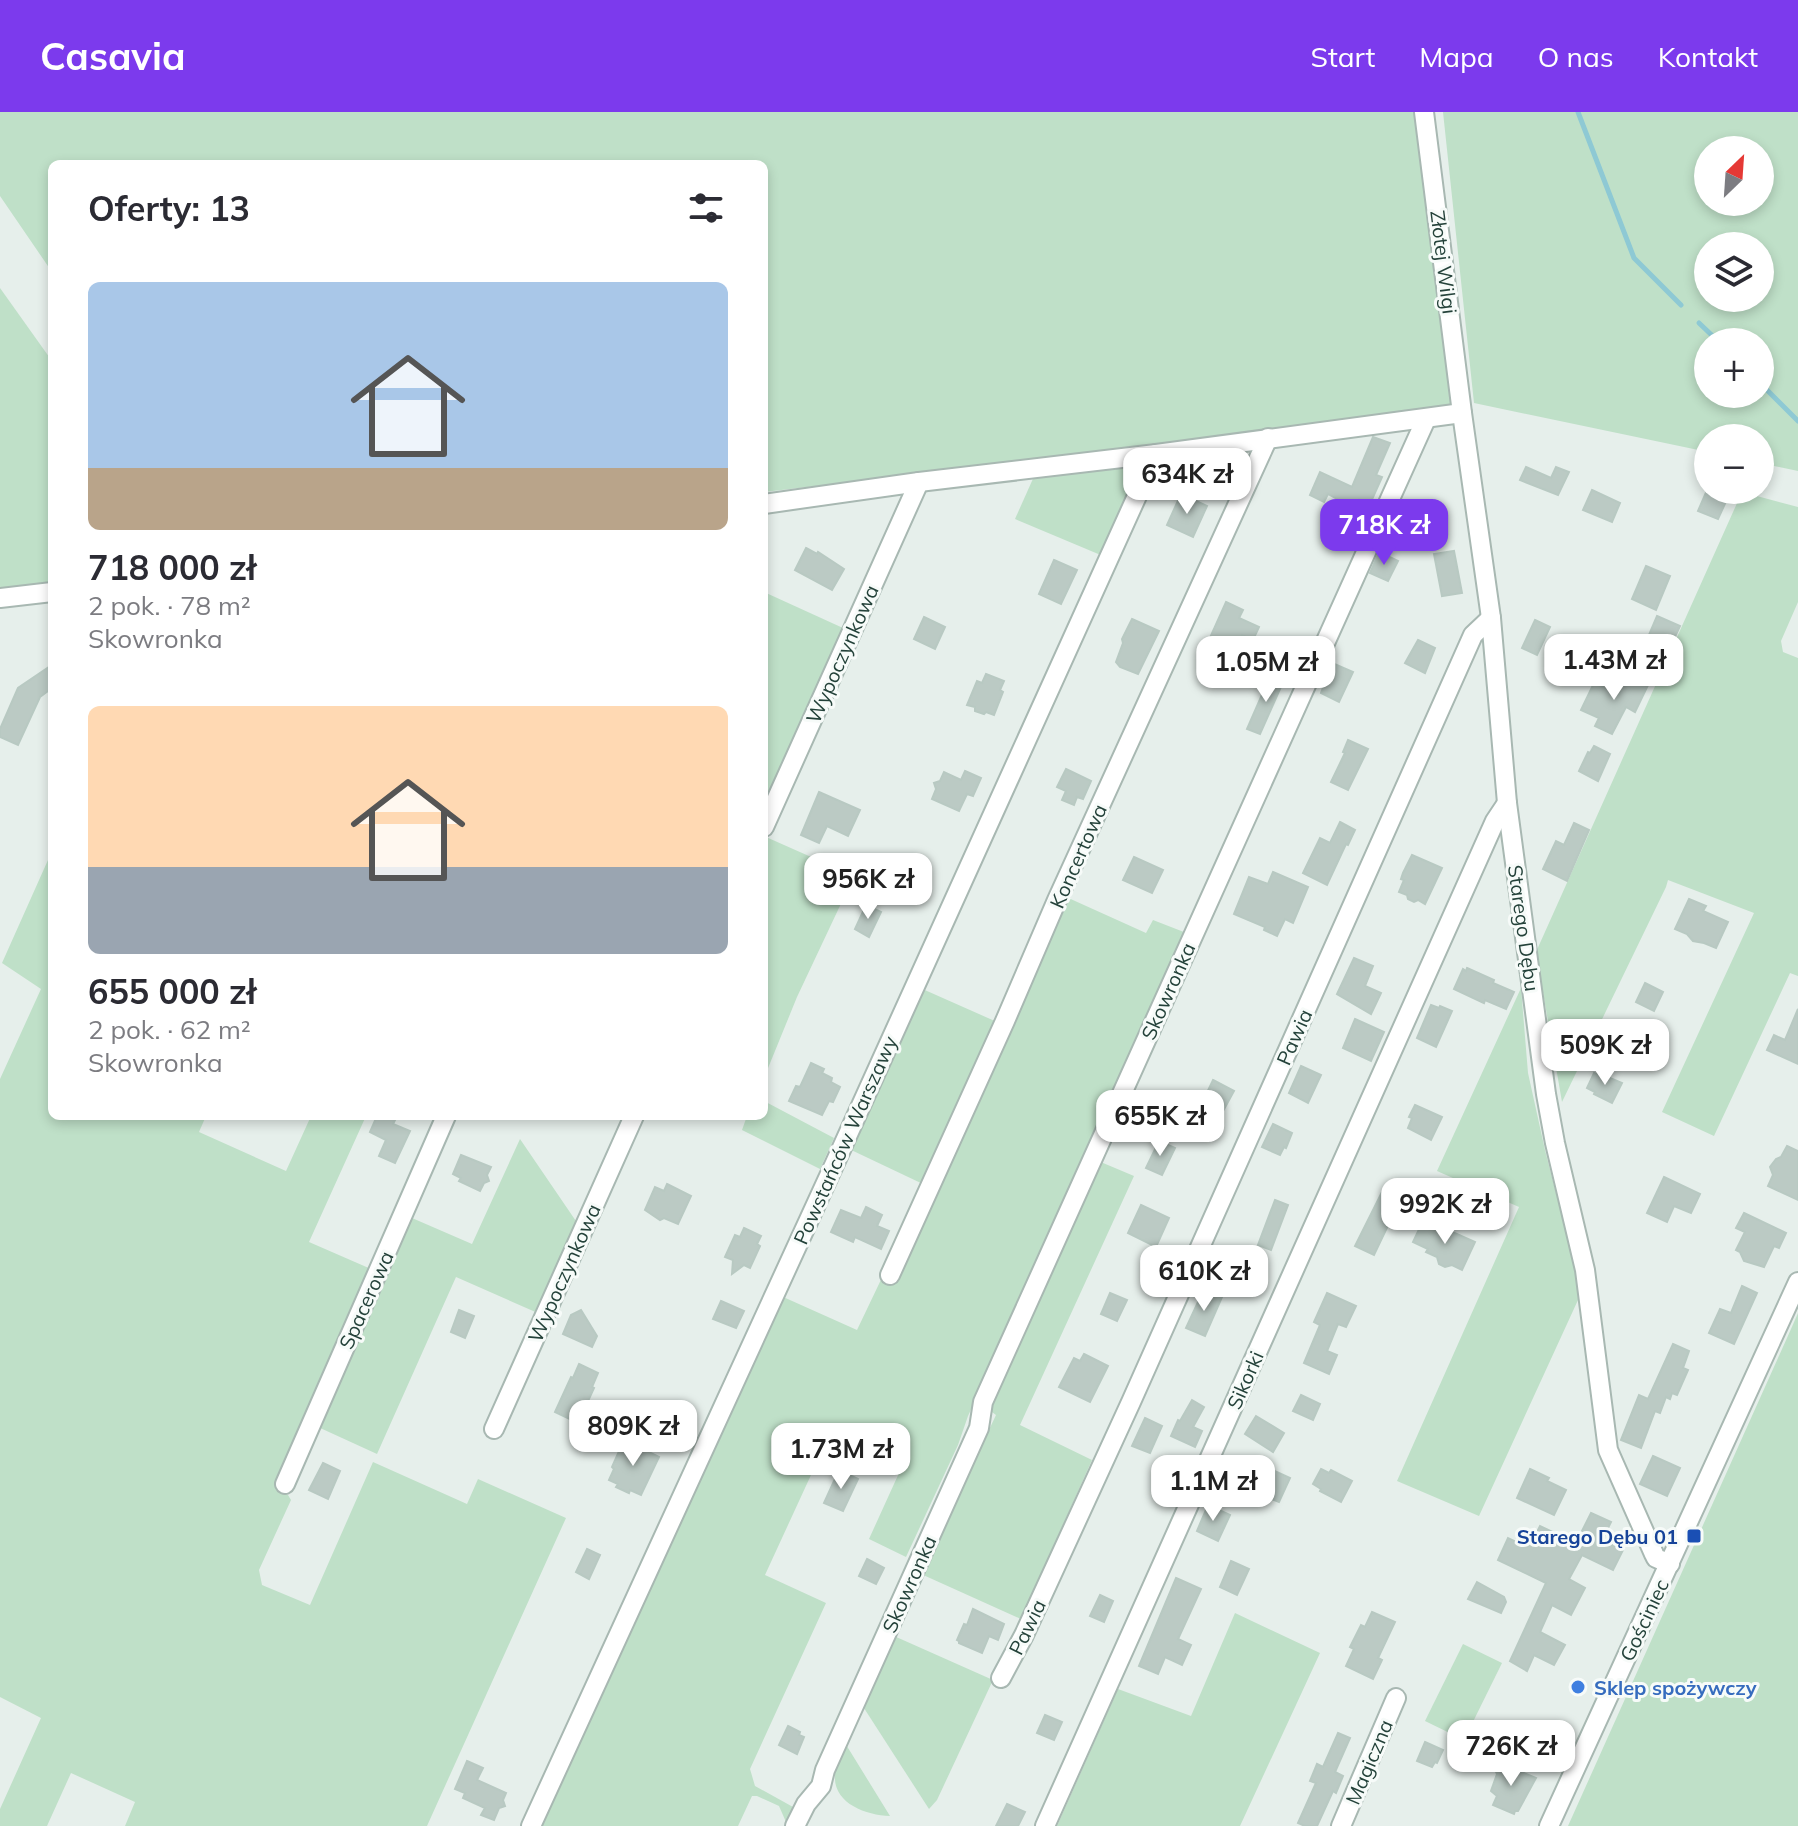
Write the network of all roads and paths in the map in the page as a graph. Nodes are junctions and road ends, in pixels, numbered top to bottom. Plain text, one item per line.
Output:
1 (1424, 112) edge
2 (1462, 413) junction
3 (1426, 419) junction
4 (1268, 438) junction
5 (1156, 454) junction
6 (919, 482) junction
7 (768, 503) edge
8 (48, 592) edge
9 (0, 598) edge
10 (1491, 618) junction
11 (1507, 803) junction
12 (768, 818) edge
13 (444, 1120) edge
14 (632, 1120) edge
15 (890, 1275) dead end
16 (1798, 1282) edge
17 (494, 1429) dead end
18 (285, 1484) dead end
19 (1670, 1564) junction
20 (1001, 1678) dead end
21 (1396, 1698) dead end
22 (531, 1826) edge
23 (795, 1826) edge
24 (1045, 1826) edge
25 (1341, 1826) edge
26 (1549, 1826) edge

1 - 2 street, Złotej Wilgi
2 - 3 street
2 - 10 street, Starego Dębu
3 - 4 street
3 - 23 street, Skowronka
4 - 5 street
4 - 15 street, Koncertowa
5 - 6 street
5 - 22 street, Powstańców Warszawy
6 - 7 street
6 - 12 street, Wypoczynkowa
8 - 9 street
10 - 11 street, Starego Dębu
10 - 20 street, Pawia
11 - 19 street, Starego Dębu
11 - 24 street, Sikorki
13 - 18 street, Spacerowa
14 - 17 street, Wypoczynkowa
16 - 19 street, Gościniec
19 - 26 street, Gościniec
21 - 25 street, Magiczna

